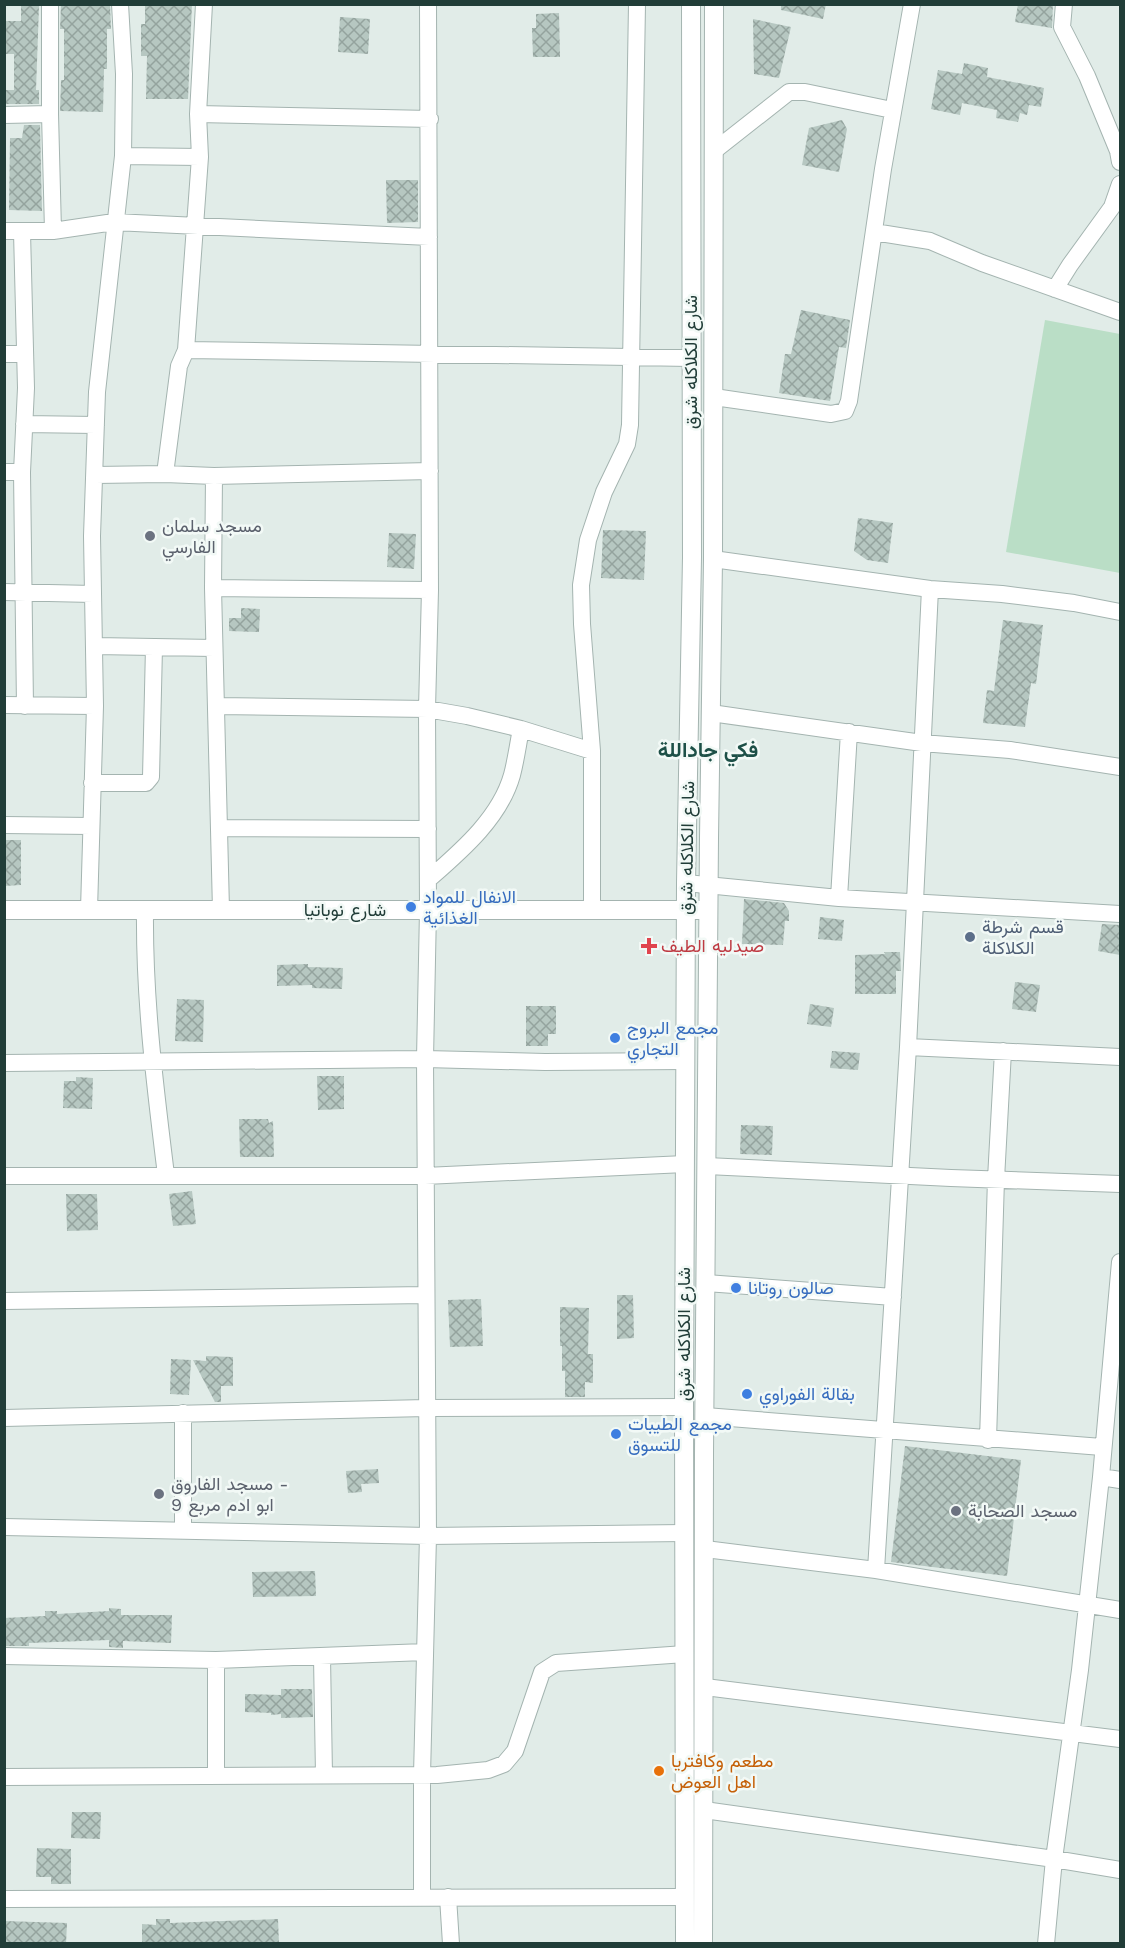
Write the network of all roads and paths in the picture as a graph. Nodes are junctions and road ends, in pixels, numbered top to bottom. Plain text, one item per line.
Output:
1 (50, 4) edge
2 (120, 4) edge
3 (204, 4) edge
4 (428, 4) edge
5 (636, 4) edge
6 (691, 4) edge
7 (714, 4) edge
8 (912, 4) edge
9 (1064, 4) edge
10 (892, 110) junction
11 (50, 114) junction
12 (198, 114) junction
13 (4, 115) edge
14 (430, 119) junction
15 (714, 151) junction
16 (123, 156) junction
17 (200, 157) junction
18 (1120, 162) edge
19 (1120, 184) edge
20 (114, 222) junction
21 (194, 225) junction
22 (4, 231) edge
23 (53, 231) junction
24 (22, 232) junction
25 (874, 232) junction
26 (429, 237) junction
27 (1055, 289) junction
28 (1120, 312) edge
29 (186, 350) junction
30 (4, 354) edge
31 (25, 354) junction
32 (429, 354) junction
33 (631, 356) junction
34 (691, 358) junction
35 (714, 397) junction
36 (24, 424) junction
37 (96, 424) junction
38 (430, 471) junction
39 (4, 472) edge
40 (22, 472) junction
41 (165, 474) junction
42 (94, 475) junction
43 (213, 476) junction
44 (713, 559) junction
45 (213, 588) junction
46 (930, 589) junction
47 (430, 590) junction
48 (4, 592) edge
49 (22, 593) junction
50 (93, 594) junction
51 (1120, 612) edge
52 (95, 646) junction
53 (154, 647) junction
54 (214, 648) junction
55 (4, 705) edge
56 (25, 706) junction
57 (95, 706) junction
58 (216, 706) junction
59 (427, 709) junction
60 (711, 713) junction
61 (521, 729) junction
62 (849, 732) junction
63 (922, 742) junction
64 (592, 751) junction
65 (1120, 767) edge
66 (92, 783) junction
67 (4, 825) edge
68 (91, 826) junction
69 (220, 828) junction
70 (428, 829) junction
71 (429, 879) junction
72 (686, 883) junction
73 (709, 884) junction
74 (839, 898) junction
75 (916, 904) junction
76 (4, 910) edge
77 (89, 910) junction
78 (145, 910) junction
79 (221, 910) junction
80 (429, 910) junction
81 (592, 910) junction
82 (686, 910) junction
83 (709, 910) junction
84 (1120, 914) edge
85 (908, 1047) junction
86 (1003, 1051) junction
87 (1120, 1057) edge
88 (425, 1059) junction
89 (686, 1061) junction
90 (152, 1062) junction
91 (4, 1063) edge
92 (685, 1164) junction
93 (707, 1166) junction
94 (166, 1175) junction
95 (900, 1175) junction
96 (4, 1176) edge
97 (425, 1176) junction
98 (996, 1179) junction
99 (1120, 1184) edge
100 (1120, 1262) edge
101 (706, 1283) junction
102 (425, 1295) junction
103 (893, 1297) junction
104 (4, 1301) edge
105 (1116, 1355) edge
106 (684, 1407) junction
107 (426, 1408) junction
108 (183, 1413) junction
109 (705, 1416) junction
110 (4, 1418) edge
111 (884, 1431) junction
112 (988, 1440) junction
113 (1102, 1447) junction
114 (1101, 1477) junction
115 (1120, 1480) edge
116 (4, 1527) edge
117 (183, 1529) junction
118 (685, 1533) junction
119 (428, 1536) junction
120 (705, 1549) junction
121 (876, 1570) junction
122 (1086, 1604) junction
123 (1120, 1610) edge
124 (425, 1652) junction
125 (685, 1654) junction
126 (4, 1656) edge
127 (322, 1657) junction
128 (216, 1660) junction
129 (705, 1687) junction
130 (1072, 1733) junction
131 (1120, 1739) edge
132 (216, 1775) junction
133 (324, 1775) junction
134 (422, 1775) junction
135 (4, 1777) edge
136 (704, 1810) junction
137 (1054, 1859) junction
138 (1120, 1870) edge
139 (422, 1897) junction
140 (448, 1897) junction
141 (684, 1898) junction
142 (4, 1899) edge
143 (451, 1944) edge
144 (685, 1944) edge
145 (703, 1944) edge
146 (1046, 1944) edge

1 - 11 street
2 - 16 street
3 - 12 street
4 - 14 street
5 - 33 street
6 - 34 street, شارع الكلاكله شرق
7 - 15 street, شارع الكلاكله شرق
8 - 10 street
9 - 18 street
10 - 15 street
10 - 25 street
11 - 13 street
11 - 23 street
12 - 14 street
12 - 17 street
14 - 26 street
15 - 35 street, شارع الكلاكله شرق
16 - 17 street
16 - 20 street
17 - 21 street
19 - 27 street
20 - 21 street
20 - 23 street
20 - 37 street
21 - 26 street
21 - 29 street
22 - 24 street
23 - 24 street
24 - 31 street
25 - 27 street
25 - 35 street
26 - 32 street
27 - 28 street
29 - 32 street
29 - 41 street
30 - 31 street
31 - 36 street
32 - 33 street
32 - 38 street
33 - 34 street
33 - 64 street
34 - 72 street, شارع الكلاكله شرق
35 - 44 street, شارع الكلاكله شرق
36 - 37 street
36 - 40 street
37 - 42 street
38 - 43 street
38 - 47 street
39 - 40 street
40 - 49 street
41 - 42 street
41 - 43 street
42 - 50 street
43 - 45 street
44 - 46 street
44 - 60 street, شارع الكلاكله شرق
45 - 47 street
45 - 54 street
46 - 51 street
46 - 63 street
47 - 59 street
48 - 49 street
49 - 50 street
49 - 56 street
50 - 52 street
52 - 53 street
52 - 57 street
53 - 54 street
53 - 66 street
54 - 58 street
55 - 56 street
56 - 57 street
57 - 66 street
58 - 59 street
58 - 69 street
59 - 61 street
59 - 70 street
60 - 62 street
60 - 73 street, شارع الكلاكله شرق
61 - 64 street
61 - 71 street
62 - 63 street
62 - 74 street
63 - 65 street
63 - 75 street
64 - 81 street
66 - 68 street
67 - 68 street
68 - 77 street
69 - 70 street
69 - 79 street
70 - 71 street
71 - 80 street
72 - 73 street
72 - 82 street, شارع الكلاكله شرق
73 - 74 street
73 - 83 street, شارع الكلاكله شرق
74 - 75 street
75 - 84 street
75 - 85 street
76 - 77 street, شارع نوباتيا
77 - 78 street, شارع نوباتيا
78 - 79 street, شارع نوباتيا
78 - 90 street
79 - 80 street, شارع نوباتيا
80 - 81 street, شارع نوباتيا
80 - 88 street
81 - 82 street, شارع نوباتيا
82 - 83 street, شارع نوباتيا
82 - 89 street, شارع الكلاكله شرق
83 - 93 street, شارع الكلاكله شرق
85 - 86 street
85 - 95 street
86 - 87 street
86 - 98 street
88 - 89 street
88 - 90 street
88 - 97 street
89 - 92 street, شارع الكلاكله شرق
90 - 91 street
90 - 94 street
92 - 97 street
92 - 106 street, شارع الكلاكله شرق
93 - 95 street
93 - 101 street, شارع الكلاكله شرق
94 - 96 street
94 - 97 street
95 - 98 street
95 - 103 street
97 - 102 street
98 - 99 street
98 - 112 street
100 - 105 street
101 - 103 street
101 - 109 street, شارع الكلاكله شرق
102 - 104 street
102 - 107 street
103 - 111 street
105 - 113 street
106 - 107 street
106 - 118 street, شارع الكلاكله شرق
107 - 108 street
107 - 119 street
108 - 110 street
108 - 117 street
109 - 111 street
109 - 120 street, شارع الكلاكله شرق
111 - 112 street
111 - 121 street
112 - 113 street
113 - 114 street
114 - 115 street
114 - 122 street
116 - 117 street
117 - 119 street
118 - 119 street
118 - 125 street, شارع الكلاكله شرق
119 - 124 street
120 - 121 street
120 - 129 street, شارع الكلاكله شرق
121 - 122 street
122 - 123 street
122 - 130 street
124 - 127 street
124 - 134 street
125 - 134 street
125 - 141 street, شارع الكلاكله شرق
126 - 128 street
127 - 128 street
127 - 133 street
128 - 132 street
129 - 130 street
129 - 136 street, شارع الكلاكله شرق
130 - 131 street
130 - 137 street
132 - 133 street
132 - 135 street
133 - 134 street
134 - 139 street
136 - 137 street
136 - 145 street, شارع الكلاكله شرق
137 - 138 street
137 - 146 street
139 - 140 street
139 - 142 street
140 - 141 street
140 - 143 street
141 - 144 street, شارع الكلاكله شرق

